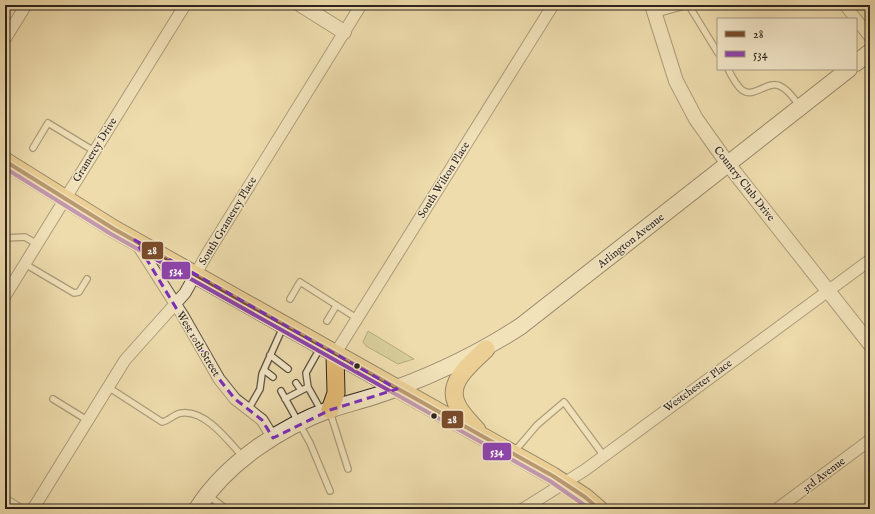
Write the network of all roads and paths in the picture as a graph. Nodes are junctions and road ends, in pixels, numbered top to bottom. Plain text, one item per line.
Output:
1 (26, 5) edge
2 (185, 5) edge
3 (301, 5) edge
4 (361, 5) edge
5 (553, 5) edge
6 (689, 5) edge
7 (845, 5) edge
8 (654, 9) edge
9 (855, 18) edge
10 (857, 20) edge
11 (344, 32) junction
12 (870, 37) edge
13 (5, 39) edge
14 (717, 51) edge
15 (870, 52) edge
16 (857, 62) edge
17 (729, 70) edge
18 (848, 70) edge
19 (801, 107) junction
20 (33, 148) dead end
21 (94, 151) junction
22 (5, 161) edge
23 (728, 164) junction
24 (65, 198) junction
25 (5, 238) edge
26 (135, 240) junction
27 (37, 244) junction
28 (870, 260) edge
29 (25, 264) junction
30 (196, 275) junction
31 (87, 279) dead end
32 (828, 292) junction
33 (5, 296) edge
34 (290, 299) dead end
35 (175, 306) junction
36 (336, 306) junction
37 (358, 319) junction
38 (327, 321) dead end
39 (284, 325) junction
40 (870, 344) edge
41 (486, 348) junction
42 (328, 350) junction
43 (270, 355) junction
44 (288, 369) dead end
45 (264, 370) junction
46 (273, 377) dead end
47 (296, 383) dead end
48 (108, 387) junction
49 (308, 387) junction
50 (397, 389) junction
51 (301, 390) junction
52 (281, 391) dead end
53 (53, 398) dead end
54 (285, 398) junction
55 (248, 410) junction
56 (326, 411) junction
57 (87, 420) junction
58 (299, 423) junction
59 (482, 436) junction
60 (273, 438) junction
61 (870, 440) edge
62 (513, 453) junction
63 (604, 456) junction
64 (244, 459) junction
65 (348, 469) dead end
66 (564, 484) junction
67 (330, 491) dead end
68 (208, 495) junction
69 (5, 501) edge
70 (18, 509) edge
71 (33, 509) edge
72 (197, 509) edge
73 (226, 509) edge
74 (523, 509) edge
75 (599, 509) edge
76 (777, 509) edge

1 - 13 street
2 - 21 street, Gramercy Drive
3 - 11 street
4 - 11 street, South Gramercy Place
5 - 37 street, South Wilton Place
6 - 8 lane
6 - 14 lane
7 - 9 street
8 - 23 street, Country Club Drive
10 - 12 street
11 - 30 street, South Gramercy Place
15 - 16 main road
17 - 19 lane
18 - 19 main road, Arlington Avenue
19 - 23 main road, Arlington Avenue
20 - 21 lane
21 - 24 street, Gramercy Drive
22 - 24 main road
23 - 32 street, Country Club Drive
23 - 41 main road, Arlington Avenue
24 - 26 main road
24 - 27 street, Gramercy Drive
25 - 27 lane
26 - 30 main road
26 - 35 street, West 10th Street
27 - 29 street, Gramercy Drive
28 - 32 street, Westchester Place
29 - 31 lane
29 - 33 street, Gramercy Drive
30 - 35 street, South Gramercy Place
30 - 39 main road
32 - 40 street, Country Club Drive
32 - 63 street, Westchester Place
34 - 36 lane
35 - 48 street, South Gramercy Place
35 - 55 street, West 10th Street
36 - 37 lane
36 - 38 lane
37 - 42 street, South Wilton Place
39 - 42 main road
39 - 43 lane
41 - 50 main road, Arlington Avenue
41 - 59 main road
42 - 49 lane
42 - 50 main road
42 - 56 main road
43 - 44 lane
43 - 45 lane
45 - 46 lane
45 - 55 lane
47 - 51 lane
48 - 57 street, South Gramercy Place
48 - 64 lane
49 - 51 lane
49 - 56 lane
50 - 56 main road
50 - 59 main road
51 - 54 lane
52 - 54 lane
53 - 57 lane
54 - 58 lane
55 - 60 street, West 10th Street
56 - 58 main road
56 - 65 lane
57 - 71 street, South Gramercy Place
58 - 60 main road
58 - 67 lane
59 - 62 main road
60 - 64 main road
61 - 76 street, 3rd Avenue
62 - 63 lane
62 - 66 main road
63 - 66 street, Westchester Place
64 - 68 main road
66 - 74 street, Westchester Place
66 - 75 main road
68 - 72 main road
68 - 73 lane
69 - 70 street

